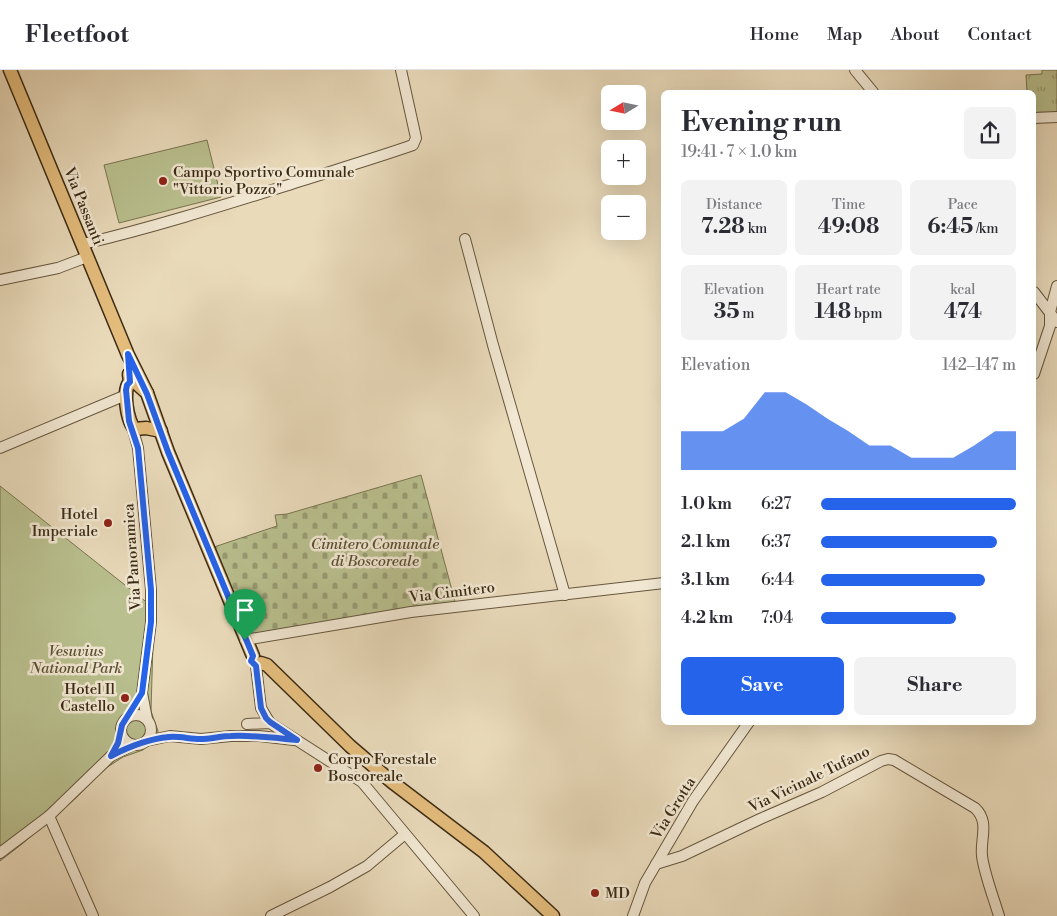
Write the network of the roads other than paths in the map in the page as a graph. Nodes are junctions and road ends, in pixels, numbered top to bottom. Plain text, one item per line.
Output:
1 (10, 70) edge
2 (401, 70) edge
3 (855, 70) edge
4 (871, 90) edge
5 (1057, 117) edge
6 (1036, 118) edge
7 (465, 239) dead end
8 (82, 244) junction
9 (87, 257) junction
10 (0, 280) edge
11 (1057, 286) edge
12 (1036, 294) edge
13 (1050, 312) junction
14 (1057, 322) edge
15 (128, 354) junction
16 (1036, 368) edge
17 (130, 382) junction
18 (126, 395) junction
19 (149, 400) junction
20 (140, 428) junction
21 (160, 431) junction
22 (0, 448) edge
23 (661, 583) edge
24 (564, 595) junction
25 (245, 640) junction
26 (257, 662) junction
27 (142, 693) junction
28 (261, 708) junction
29 (128, 717) junction
30 (148, 721) junction
31 (270, 722) junction
32 (246, 724) junction
33 (747, 725) edge
34 (122, 730) junction
35 (170, 736) junction
36 (231, 736) junction
37 (259, 736) junction
38 (297, 740) junction
39 (146, 741) junction
40 (133, 745) junction
41 (111, 756) junction
42 (49, 816) junction
43 (405, 834) junction
44 (0, 853) edge
45 (656, 864) junction
46 (93, 916) edge
47 (271, 916) edge
48 (474, 916) edge
49 (553, 916) edge
50 (633, 916) edge
51 (999, 916) edge

1 - 8 main road, Via Passanti
2 - 8 street
3 - 4 street
5 - 6 street
7 - 24 street
8 - 9 main road, Via Passanti
9 - 10 street
9 - 15 main road, Via Passanti
11 - 13 street
12 - 13 street
13 - 14 street
13 - 16 street
15 - 17 main road, Via Passanti
15 - 19 main road, Via Passanti
17 - 18 main road, Via Passanti
17 - 19 main road
18 - 20 main road, Via Passanti
18 - 22 street
19 - 20 main road
19 - 21 main road, Via Passanti
20 - 21 main road
20 - 27 street, Via Panoramica
21 - 25 main road, Via Passanti
23 - 24 street, Via Cimitero
24 - 25 street, Via Cimitero
25 - 26 main road, Via Passanti
26 - 28 street, Via Passanti
26 - 49 main road
27 - 29 street, Via Panoramica
27 - 30 street, Via Panoramica
28 - 31 street, Via Passanti
28 - 32 street
29 - 30 street
29 - 34 street, Via Panoramica
30 - 35 street
30 - 39 street, Via Panoramica
31 - 32 street
31 - 37 street
31 - 38 street
32 - 36 street
33 - 45 street, Via Grotta
34 - 40 street
34 - 41 street, Via Panoramica
35 - 36 street
35 - 39 street, Via Panoramica
36 - 37 street
37 - 38 street
38 - 43 street
39 - 40 street, Via Panoramica
40 - 41 street, Via Panoramica
41 - 42 street, Via Panoramica
42 - 44 street, Via Panoramica
42 - 46 street
43 - 47 street
43 - 48 street
45 - 50 street, Via Grotta
45 - 51 street, Via Vicinale Tufano

